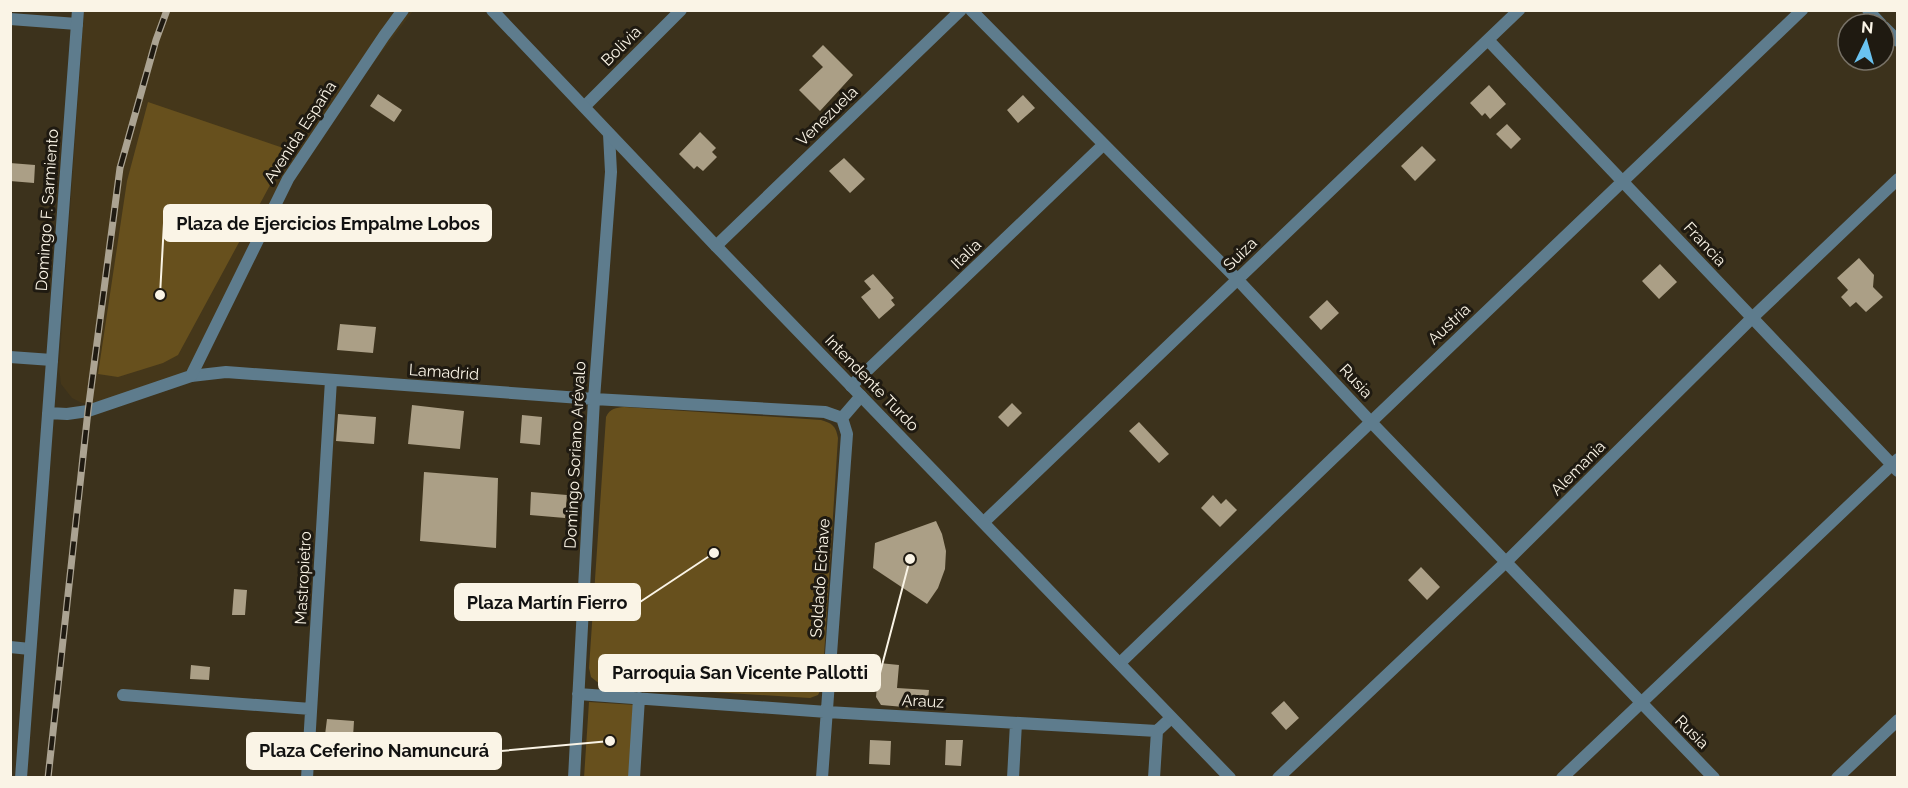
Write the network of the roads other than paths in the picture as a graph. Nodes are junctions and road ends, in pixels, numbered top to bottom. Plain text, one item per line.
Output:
1 (78, 10) edge
2 (403, 10) edge
3 (492, 10) edge
4 (681, 10) edge
5 (961, 10) edge
6 (971, 10) edge
7 (1519, 10) edge
8 (1802, 10) edge
9 (10, 19) edge
10 (77, 24) junction
11 (1488, 40) junction
12 (585, 106) junction
13 (609, 134) junction
14 (1103, 145) junction
15 (1898, 179) edge
16 (1623, 182) junction
17 (716, 246) junction
18 (1237, 279) junction
19 (1752, 318) junction
20 (10, 357) edge
21 (52, 360) junction
22 (190, 376) junction
23 (331, 380) junction
24 (851, 386) junction
25 (861, 396) junction
26 (594, 399) junction
27 (48, 413) junction
28 (842, 418) junction
29 (1370, 421) junction
30 (1895, 465) edge
31 (984, 522) junction
32 (1506, 562) junction
33 (10, 647) edge
34 (30, 649) junction
35 (1120, 663) junction
36 (579, 694) junction
37 (123, 695) dead end
38 (639, 698) junction
39 (1640, 702) junction
40 (311, 710) junction
41 (826, 712) junction
42 (1171, 718) junction
43 (1898, 720) edge
44 (1016, 723) junction
45 (1157, 731) junction
46 (21, 777) edge
47 (307, 777) edge
48 (574, 777) edge
49 (634, 777) edge
50 (822, 777) edge
51 (1013, 777) edge
52 (1154, 777) edge
53 (1230, 777) edge
54 (1278, 777) edge
55 (1562, 777) edge
56 (1714, 777) edge
57 (1837, 777) edge

1 - 10 street, Domingo F. Sarmiento
2 - 22 street, Avenida España
3 - 12 street, Intendente Turdo
4 - 12 street, Bolivia
5 - 17 street, Venezuela
6 - 14 street, Rusia
7 - 11 street, Suiza
8 - 16 street, Austria
9 - 10 street
10 - 21 street, Domingo F. Sarmiento
11 - 16 street, Francia
11 - 18 street, Suiza
12 - 13 street, Intendente Turdo
13 - 17 street, Intendente Turdo
13 - 26 street, Domingo Soriano Arévalo
14 - 18 street, Rusia
14 - 24 street, Italia
15 - 19 street, Alemania
16 - 19 street, Francia
16 - 29 street, Austria
17 - 24 street, Intendente Turdo
18 - 29 street, Rusia
18 - 31 street, Suiza
19 - 30 street, Francia
19 - 32 street, Alemania
20 - 21 street
21 - 27 street, Domingo F. Sarmiento
22 - 23 street, Lamadrid
22 - 27 street, Lamadrid
23 - 26 street, Lamadrid
23 - 40 street, Mastropietro
24 - 25 street, Intendente Turdo
25 - 28 street
25 - 31 street, Intendente Turdo
26 - 28 street, Lamadrid
26 - 36 street, Domingo Soriano Arévalo
27 - 34 street, Domingo F. Sarmiento
28 - 41 street, Soldado Echave
29 - 32 street, Rusia
29 - 35 street, Austria
30 - 39 street
31 - 35 street, Intendente Turdo
32 - 39 street, Rusia
32 - 54 street, Alemania
33 - 34 street
34 - 46 street, Domingo F. Sarmiento
35 - 42 street, Intendente Turdo
36 - 38 street, Arauz
36 - 48 street, Domingo Soriano Arévalo
37 - 40 street
38 - 41 street, Arauz
38 - 49 street
39 - 55 street
39 - 56 street, Rusia
40 - 47 street, Mastropietro
41 - 44 street, Arauz
41 - 50 street, Soldado Echave
42 - 45 street
42 - 53 street, Intendente Turdo
43 - 57 street
44 - 45 street, Arauz
44 - 51 street
45 - 52 street

